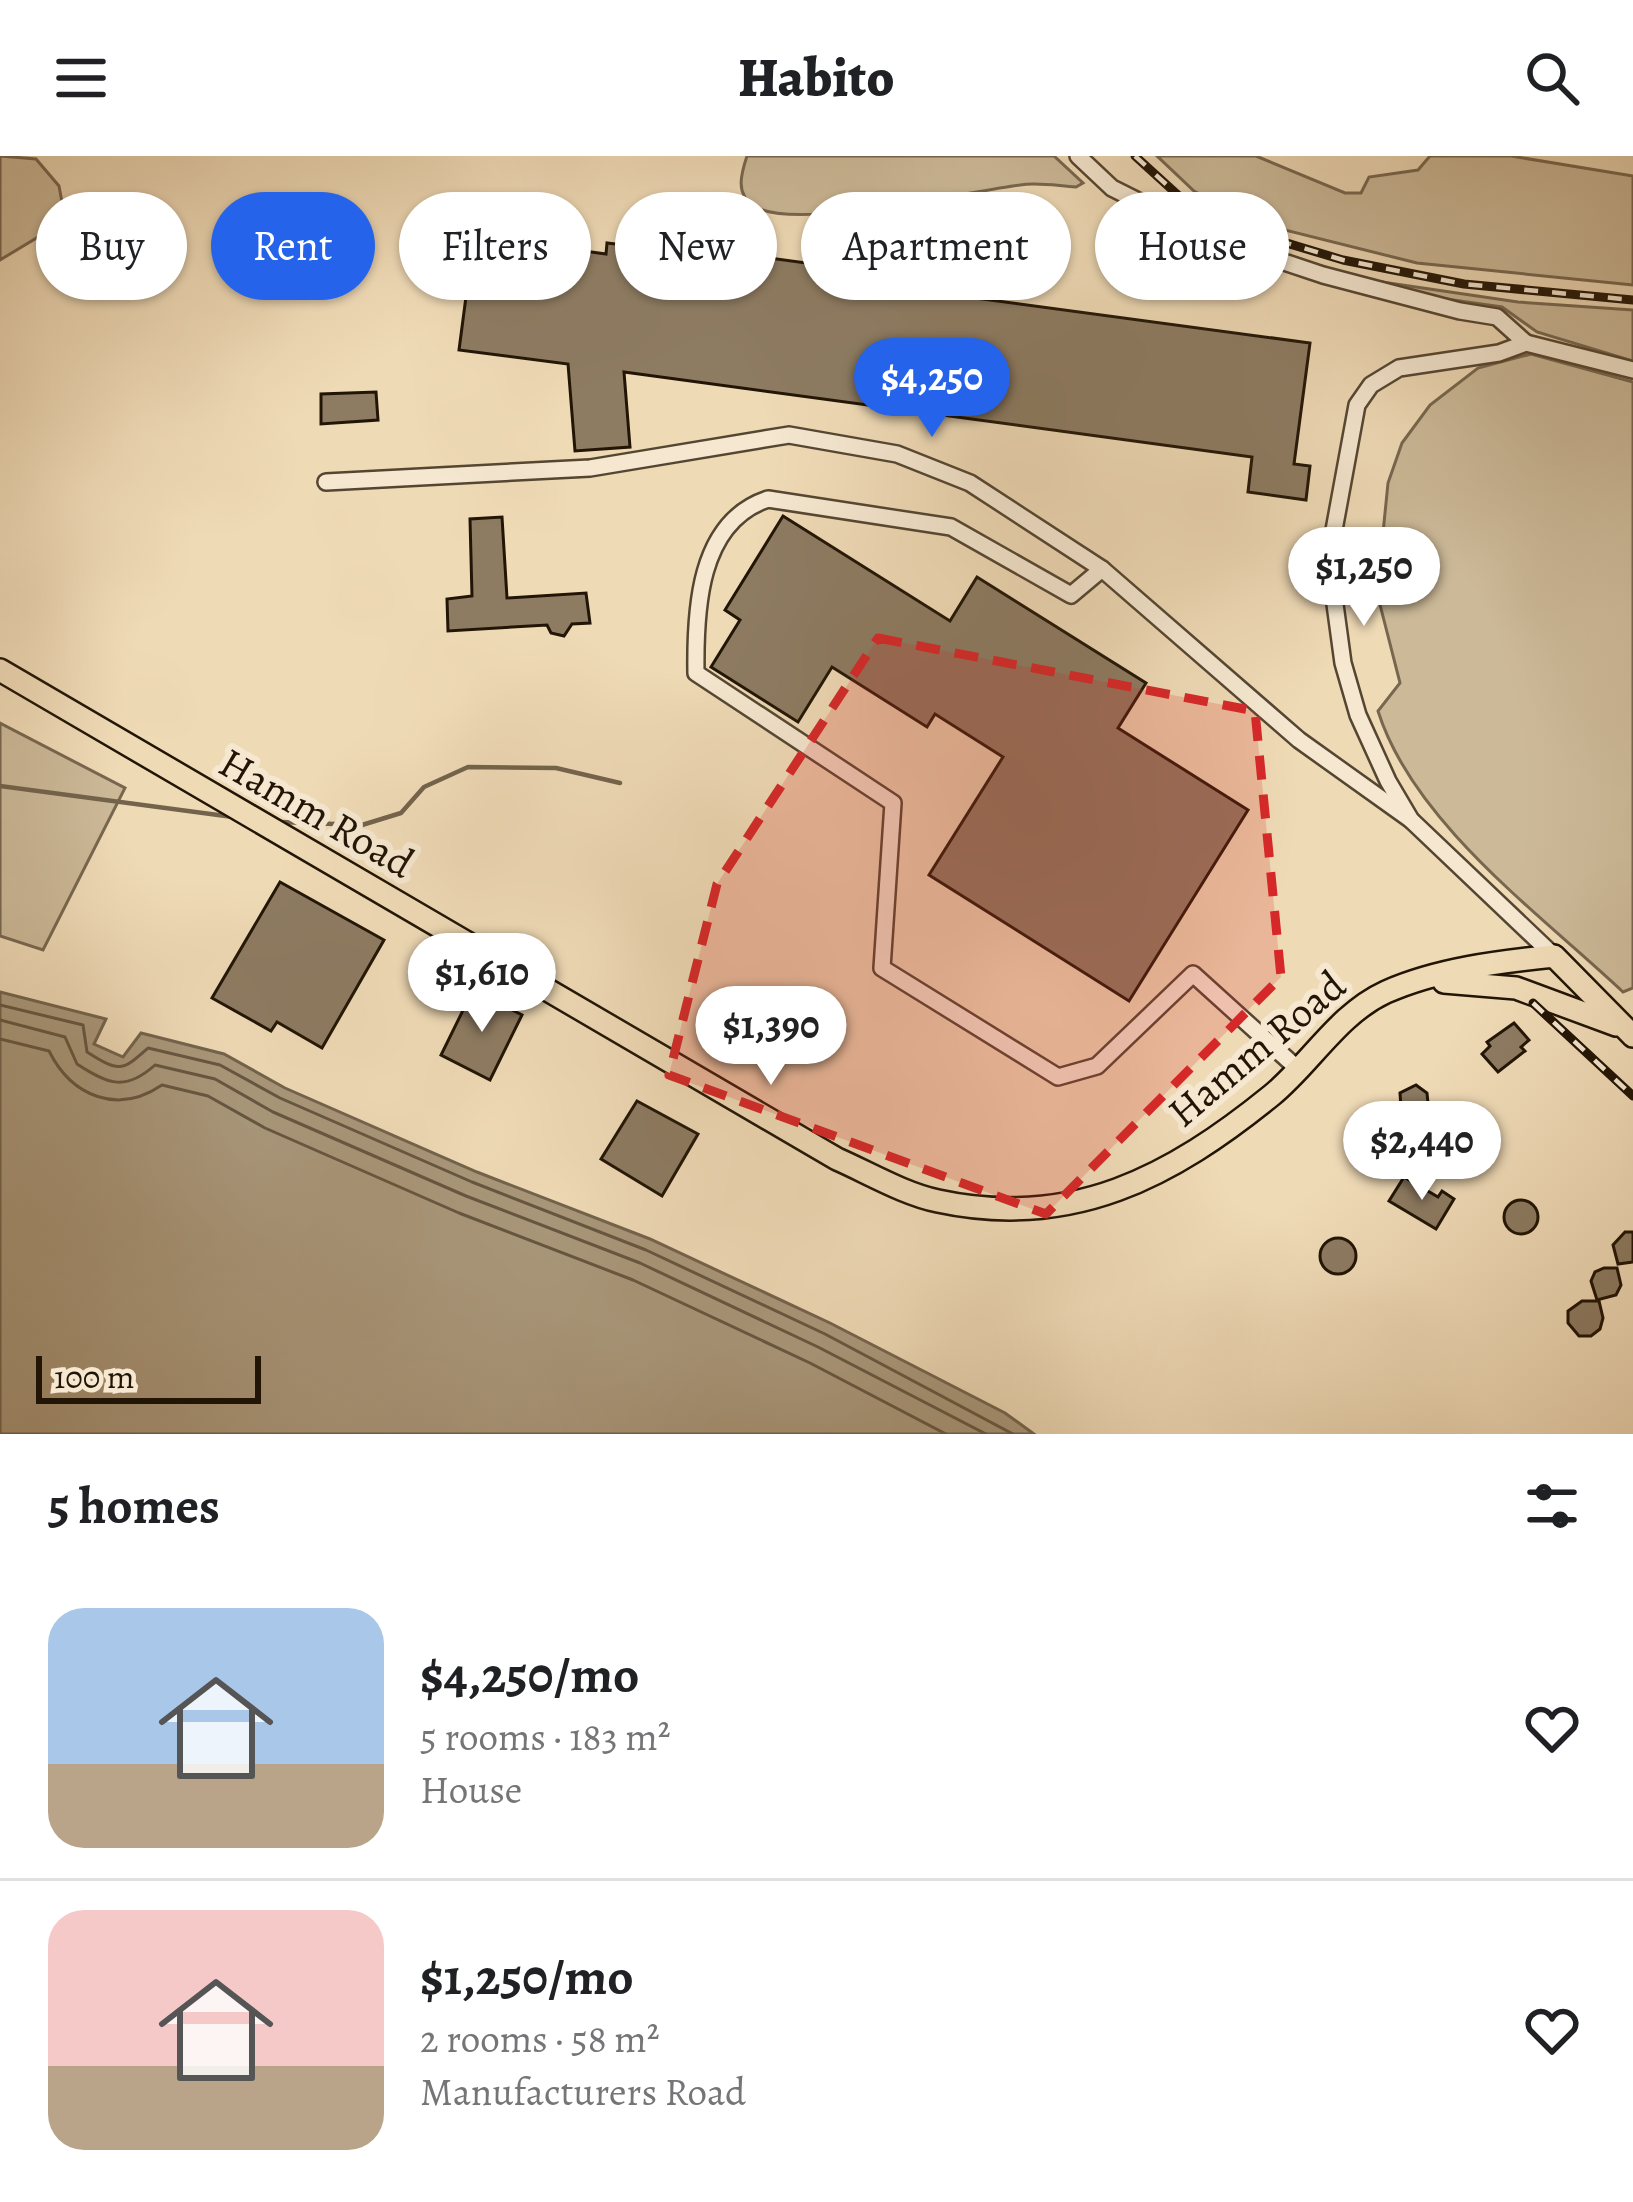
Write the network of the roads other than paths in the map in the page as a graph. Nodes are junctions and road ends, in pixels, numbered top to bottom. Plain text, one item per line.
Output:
1 (1078, 156) edge
2 (1526, 343) junction
3 (1633, 370) edge
4 (326, 482) dead end
5 (1102, 569) junction
6 (0, 670) edge
7 (1412, 820) junction
8 (1554, 956) junction
9 (1419, 981) junction
10 (1629, 1033) edge
11 (1298, 1069) junction

1 - 2 street
2 - 3 street
2 - 7 street
4 - 5 street
5 - 7 street
5 - 11 street
6 - 11 main road, Hamm Road
7 - 8 street
8 - 9 main road, Hamm Road
8 - 10 main road
9 - 10 main road
9 - 11 main road, Hamm Road

